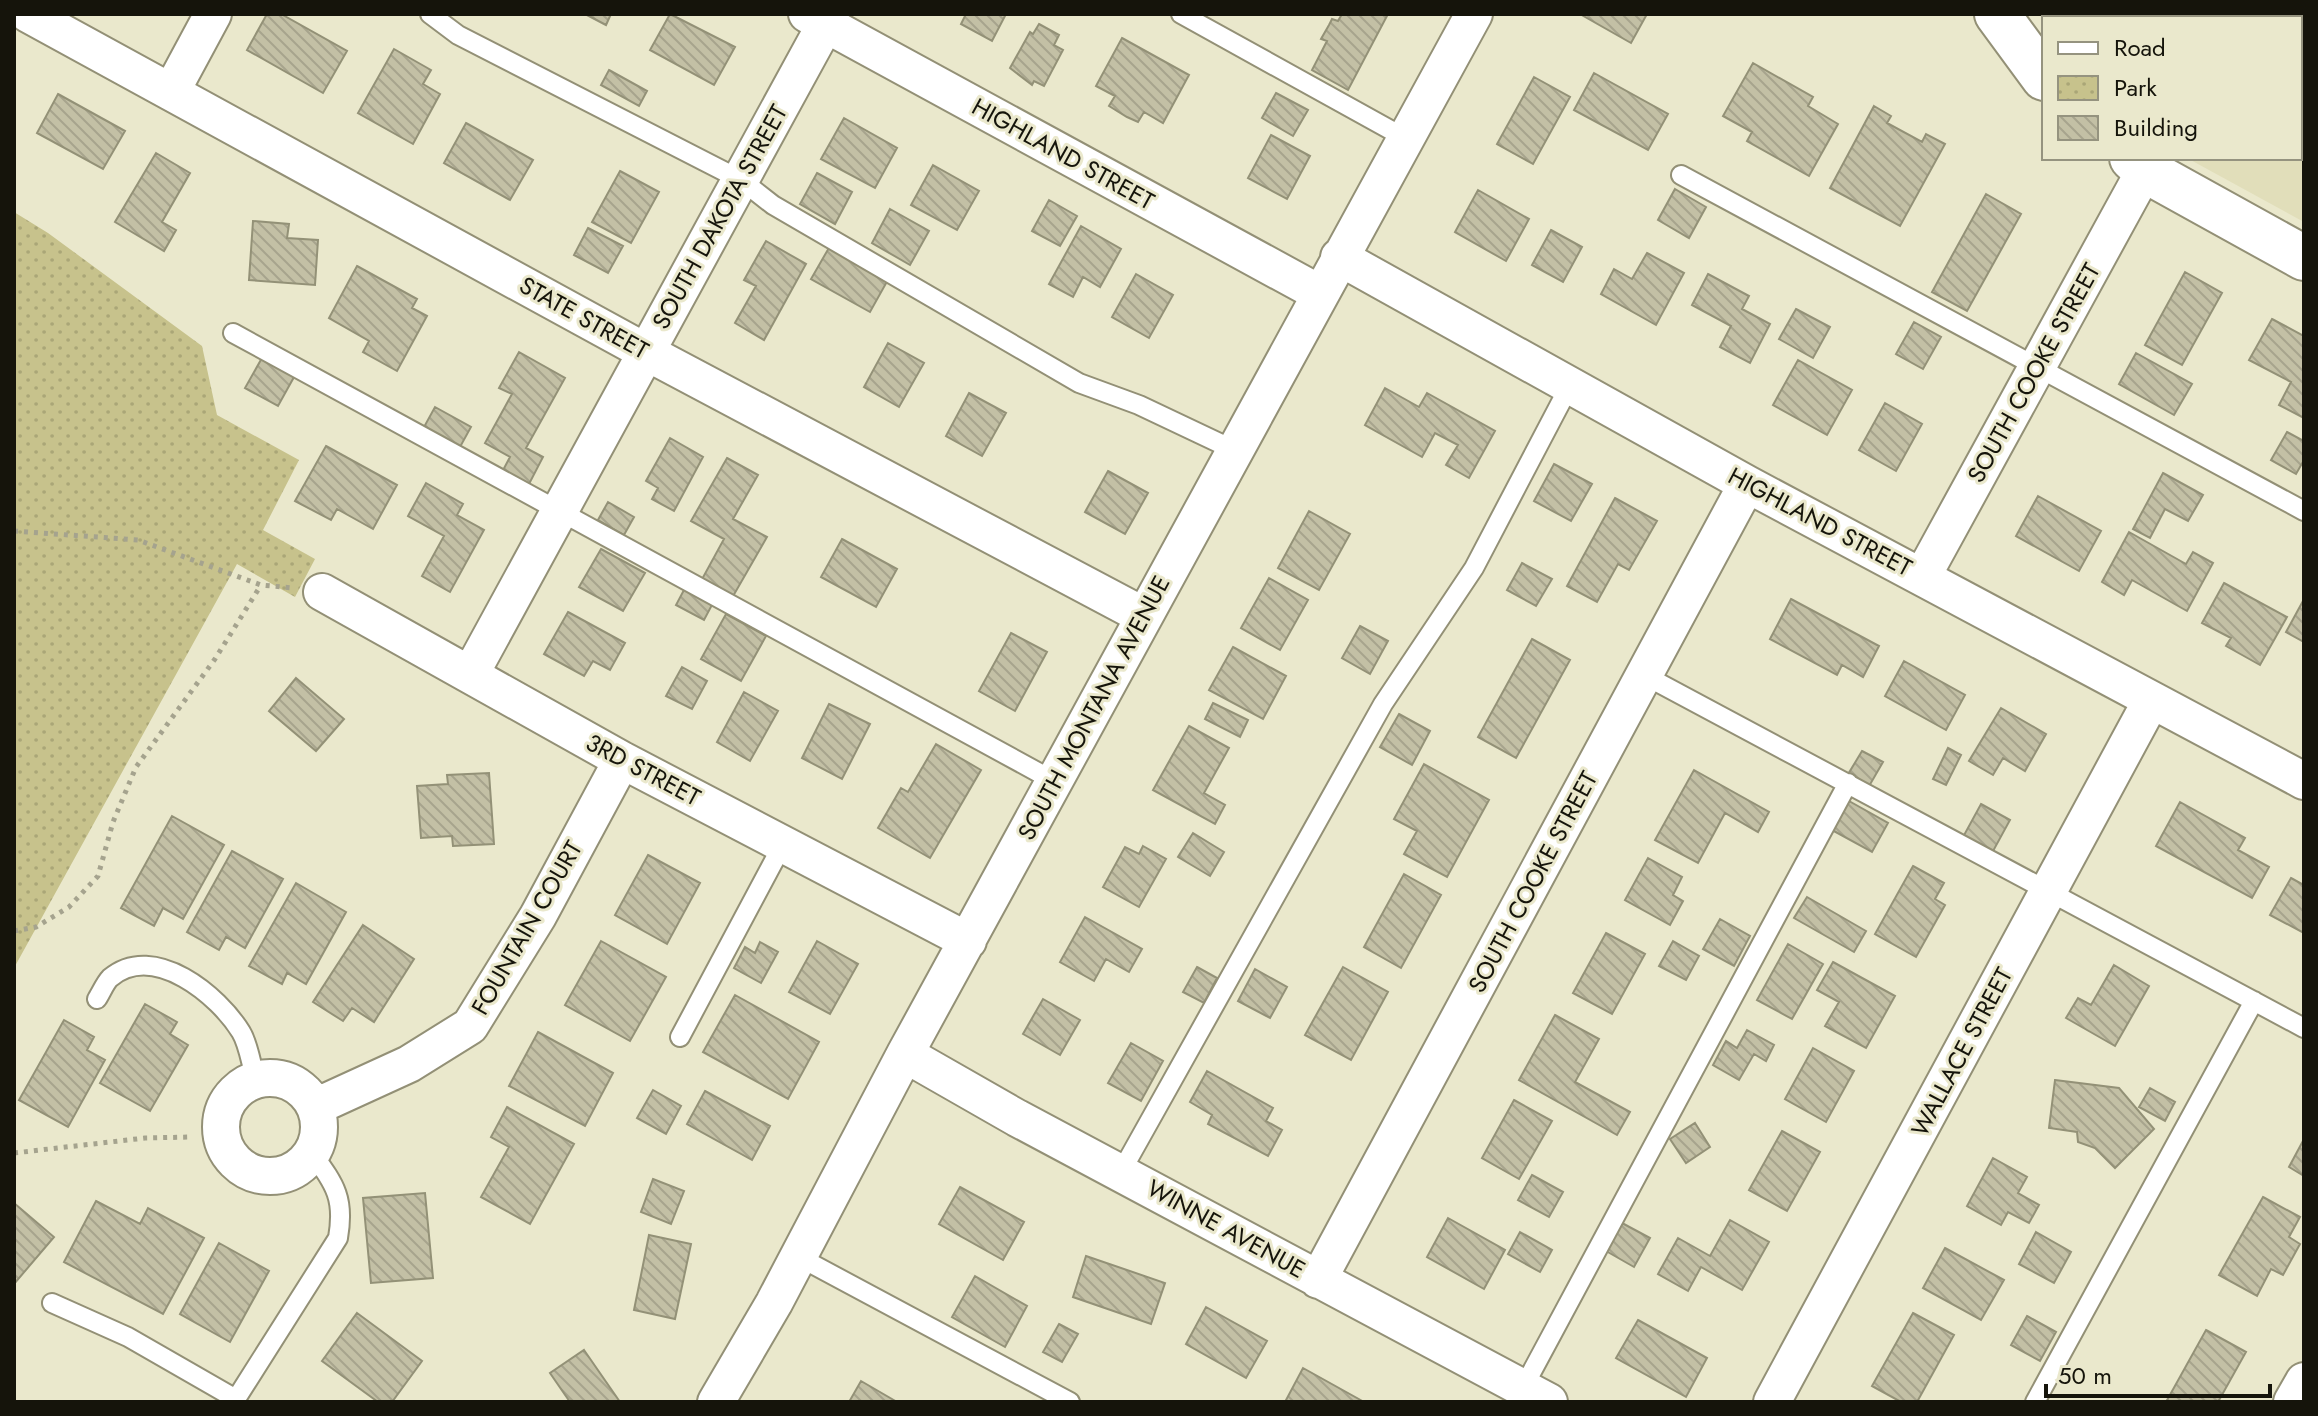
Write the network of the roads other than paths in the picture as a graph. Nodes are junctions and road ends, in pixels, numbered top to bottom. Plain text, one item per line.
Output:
1 (28, 14) edge
2 (213, 14) edge
3 (430, 14) edge
4 (1181, 14) edge
5 (1474, 14) edge
6 (1997, 14) edge
7 (821, 17) edge
8 (2042, 75) edge
9 (171, 92) junction
10 (1405, 138) junction
11 (2138, 164) edge
12 (1681, 175) dead end
13 (741, 180) junction
14 (1339, 257) junction
15 (2304, 258) edge
16 (1319, 293) junction
17 (233, 333) dead end
18 (646, 352) junction
19 (2037, 367) junction
20 (1570, 385) junction
21 (1234, 450) junction
22 (1747, 484) junction
23 (559, 511) junction
24 (2304, 511) edge
25 (1922, 577) junction
26 (322, 592) road end
27 (1144, 616) junction
28 (471, 673) junction
29 (1644, 675) junction
30 (2151, 701) junction
31 (622, 760) junction
32 (1054, 781) junction
33 (2304, 781) edge
34 (1848, 783) junction
35 (783, 844) junction
36 (2048, 892) junction
37 (968, 941) junction
38 (97, 999) dead end
39 (2254, 1001) junction
40 (2304, 1028) edge
41 (680, 1037) dead end
42 (905, 1054) junction
43 (256, 1080) junction
44 (315, 1107) junction
45 (312, 1153) junction
46 (1121, 1172) junction
47 (799, 1257) junction
48 (1318, 1280) junction
49 (52, 1303) dead end
50 (2304, 1381) edge
51 (1536, 1395) edge
52 (716, 1402) edge
53 (1070, 1402) edge
54 (1772, 1402) edge
55 (2035, 1402) edge
56 (2292, 1402) edge

1 - 9 street, STATE STREET
2 - 9 street
3 - 13 lane
4 - 10 lane
5 - 10 street, SOUTH MONTANA AVENUE
6 - 8 street
7 - 13 street, SOUTH DAKOTA STREET
7 - 16 street, HIGHLAND STREET
9 - 18 street, STATE STREET
10 - 14 street, SOUTH MONTANA AVENUE
11 - 15 street
11 - 19 street, SOUTH COOKE STREET
12 - 19 lane
13 - 18 street, SOUTH DAKOTA STREET
13 - 21 lane
14 - 16 street, SOUTH MONTANA AVENUE
14 - 20 street, HIGHLAND STREET
16 - 21 street, SOUTH MONTANA AVENUE
17 - 23 lane
18 - 23 street, SOUTH DAKOTA STREET
18 - 27 street, STATE STREET
19 - 24 lane
19 - 25 street, SOUTH COOKE STREET
20 - 22 street, HIGHLAND STREET
20 - 46 lane
21 - 27 street, SOUTH MONTANA AVENUE
22 - 25 street, HIGHLAND STREET
22 - 29 street, SOUTH COOKE STREET
23 - 28 street, SOUTH DAKOTA STREET
23 - 32 lane
25 - 30 street, HIGHLAND STREET
26 - 28 street, 3RD STREET
27 - 32 street, SOUTH MONTANA AVENUE
28 - 31 street, 3RD STREET
29 - 34 lane
29 - 48 street, SOUTH COOKE STREET
30 - 33 street, HIGHLAND STREET
30 - 36 street, WALLACE STREET
31 - 35 street, 3RD STREET
31 - 44 street, FOUNTAIN COURT
32 - 37 street, SOUTH MONTANA AVENUE
34 - 36 lane
34 - 51 lane
35 - 37 street, 3RD STREET
35 - 41 lane
36 - 39 lane
36 - 54 street, WALLACE STREET
37 - 42 street, SOUTH MONTANA AVENUE
38 - 43 lane
39 - 40 lane
39 - 55 lane
42 - 46 street, WINNE AVENUE
42 - 47 street, SOUTH MONTANA AVENUE
43 - 44 street
43 - 45 street
44 - 45 street
45 - 49 lane
46 - 48 street, WINNE AVENUE
47 - 52 street, SOUTH MONTANA AVENUE
47 - 53 lane
48 - 51 street, WINNE AVENUE
50 - 56 street

